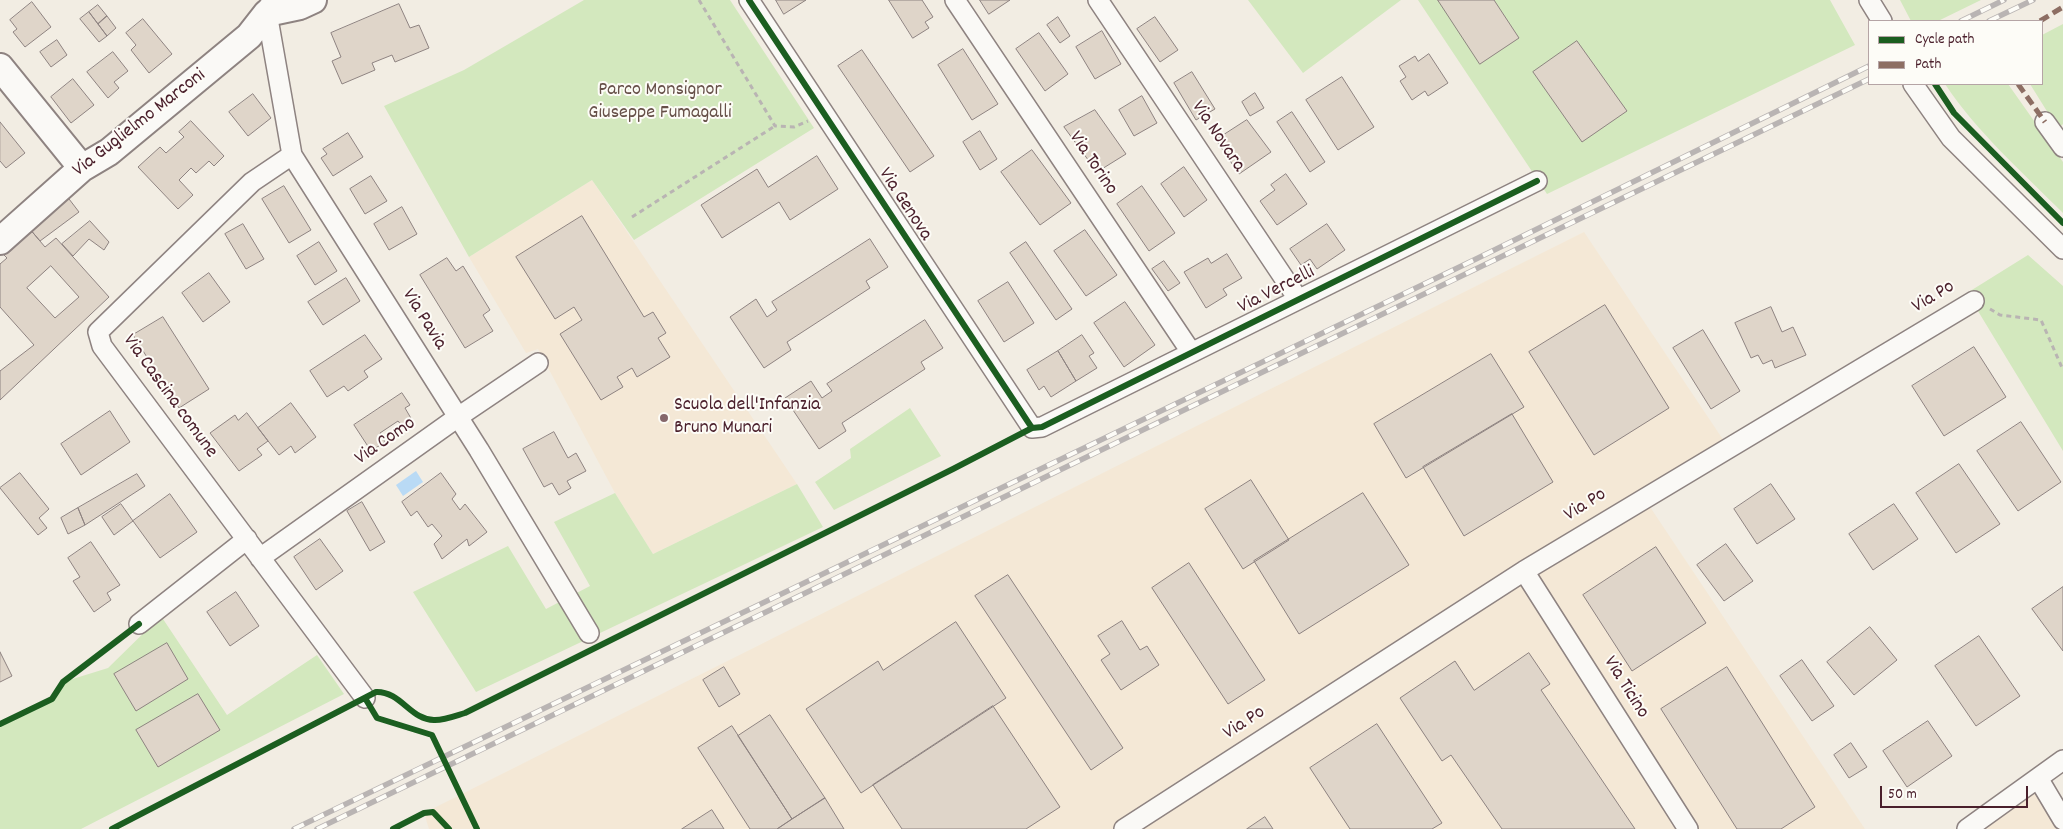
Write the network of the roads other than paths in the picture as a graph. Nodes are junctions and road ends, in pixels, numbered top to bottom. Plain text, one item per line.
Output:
1 (313, 0) edge
2 (749, 0) edge
3 (955, 0) edge
4 (1098, 0) edge
5 (1869, 0) edge
6 (269, 6) edge
7 (1881, 20) edge
8 (0, 67) edge
9 (1914, 85) edge
10 (2044, 122) dead end
11 (2063, 147) edge
12 (292, 155) junction
13 (82, 168) junction
14 (1537, 181) dead end
15 (0, 241) edge
16 (2063, 249) edge
17 (1298, 299) junction
18 (1974, 301) road end
19 (1191, 352) junction
20 (538, 363) dead end
21 (458, 417) junction
22 (1032, 428) joint
23 (247, 539) junction
24 (260, 558) junction
25 (1524, 571) junction
26 (139, 624) dead end
27 (589, 633) dead end
28 (365, 698) dead end
29 (2063, 760) edge
30 (2038, 778) junction
31 (2063, 820) edge
32 (1124, 829) edge
33 (1688, 829) edge
34 (1967, 829) edge

1 - 6 street
2 - 22 street, Via Genova
3 - 19 street, Via Torino
4 - 17 street, Via Novara
5 - 7 street
6 - 12 street, Via Pavia
6 - 13 street, Via Guglielmo Marconi
8 - 13 street
9 - 16 street
10 - 11 street
12 - 21 street, Via Pavia
12 - 23 street, Via Cascina comune
13 - 15 street, Via Guglielmo Marconi
14 - 17 street, Via Vercelli
17 - 19 street, Via Vercelli
18 - 25 street, Via Po
19 - 22 street, Via Vercelli
20 - 21 street, Via Como
21 - 24 street, Via Como
21 - 27 street, Via Pavia
23 - 24 street, Via Cascina comune
23 - 26 street
24 - 28 street, Via Cascina comune
25 - 32 street, Via Po
25 - 33 street, Via Ticino
29 - 30 street
30 - 31 street
30 - 34 street

